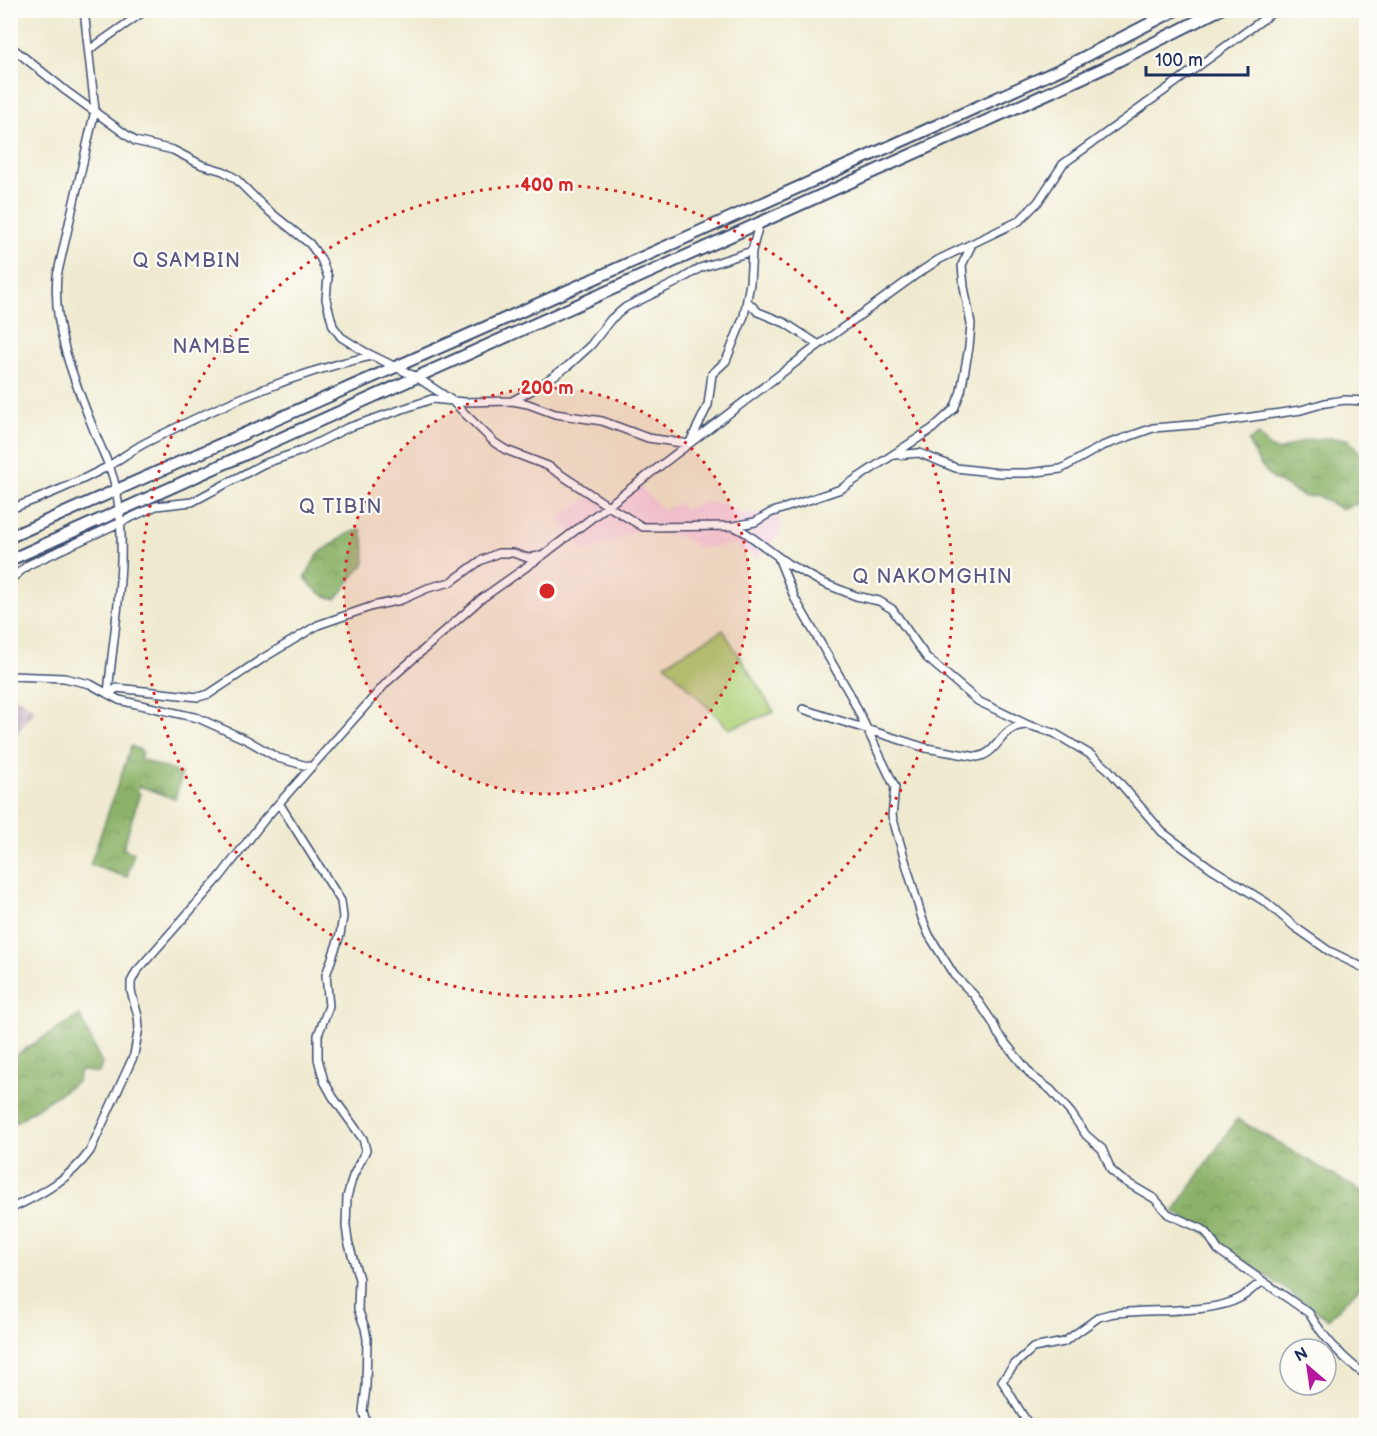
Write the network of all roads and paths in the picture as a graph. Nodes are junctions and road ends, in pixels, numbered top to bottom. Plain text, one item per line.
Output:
1 (84, 10) edge
2 (146, 10) edge
3 (1176, 10) edge
4 (1220, 10) edge
5 (1276, 10) edge
6 (10, 46) edge
7 (89, 50) junction
8 (95, 110) junction
9 (759, 224) junction
10 (972, 244) junction
11 (752, 251) junction
12 (747, 301) junction
13 (819, 345) junction
14 (372, 356) junction
15 (394, 367) junction
16 (418, 378) junction
17 (451, 400) junction
18 (512, 401) junction
19 (1366, 401) edge
20 (689, 444) junction
21 (896, 455) junction
22 (108, 466) junction
23 (116, 490) junction
24 (608, 506) junction
25 (10, 509) edge
26 (120, 517) junction
27 (734, 526) junction
28 (10, 537) edge
29 (777, 555) junction
30 (542, 556) junction
31 (10, 560) edge
32 (10, 580) edge
33 (10, 676) edge
34 (108, 694) junction
35 (803, 709) dead end
36 (1028, 725) junction
37 (869, 730) junction
38 (311, 767) junction
39 (279, 803) junction
40 (1366, 969) edge
41 (10, 1209) edge
42 (1263, 1282) junction
43 (1366, 1375) edge
44 (367, 1425) edge
45 (1031, 1425) edge

1 - 7 street
2 - 7 street
3 - 15 highway
4 - 9 highway
5 - 10 street
6 - 8 street
7 - 8 street
8 - 14 street
8 - 22 street
9 - 11 street
9 - 16 highway
10 - 13 street
10 - 21 street
11 - 12 street
11 - 18 street
12 - 13 street
12 - 20 street
13 - 20 street
14 - 15 street
14 - 22 street
15 - 16 street
15 - 23 highway
16 - 17 street
16 - 26 highway
17 - 18 street
17 - 24 street
17 - 26 street
18 - 20 street
19 - 21 street
20 - 24 street
21 - 27 street
22 - 23 street
22 - 25 street
23 - 26 street
23 - 28 highway
24 - 27 street
24 - 30 street
26 - 31 highway
26 - 32 street
26 - 34 street
27 - 29 street
29 - 36 street
29 - 37 street
30 - 34 street
30 - 38 street
33 - 34 street
34 - 38 street
35 - 37 street
36 - 37 street
36 - 40 street
37 - 42 street
38 - 39 street
39 - 41 street
39 - 44 street
42 - 43 street
42 - 45 street

